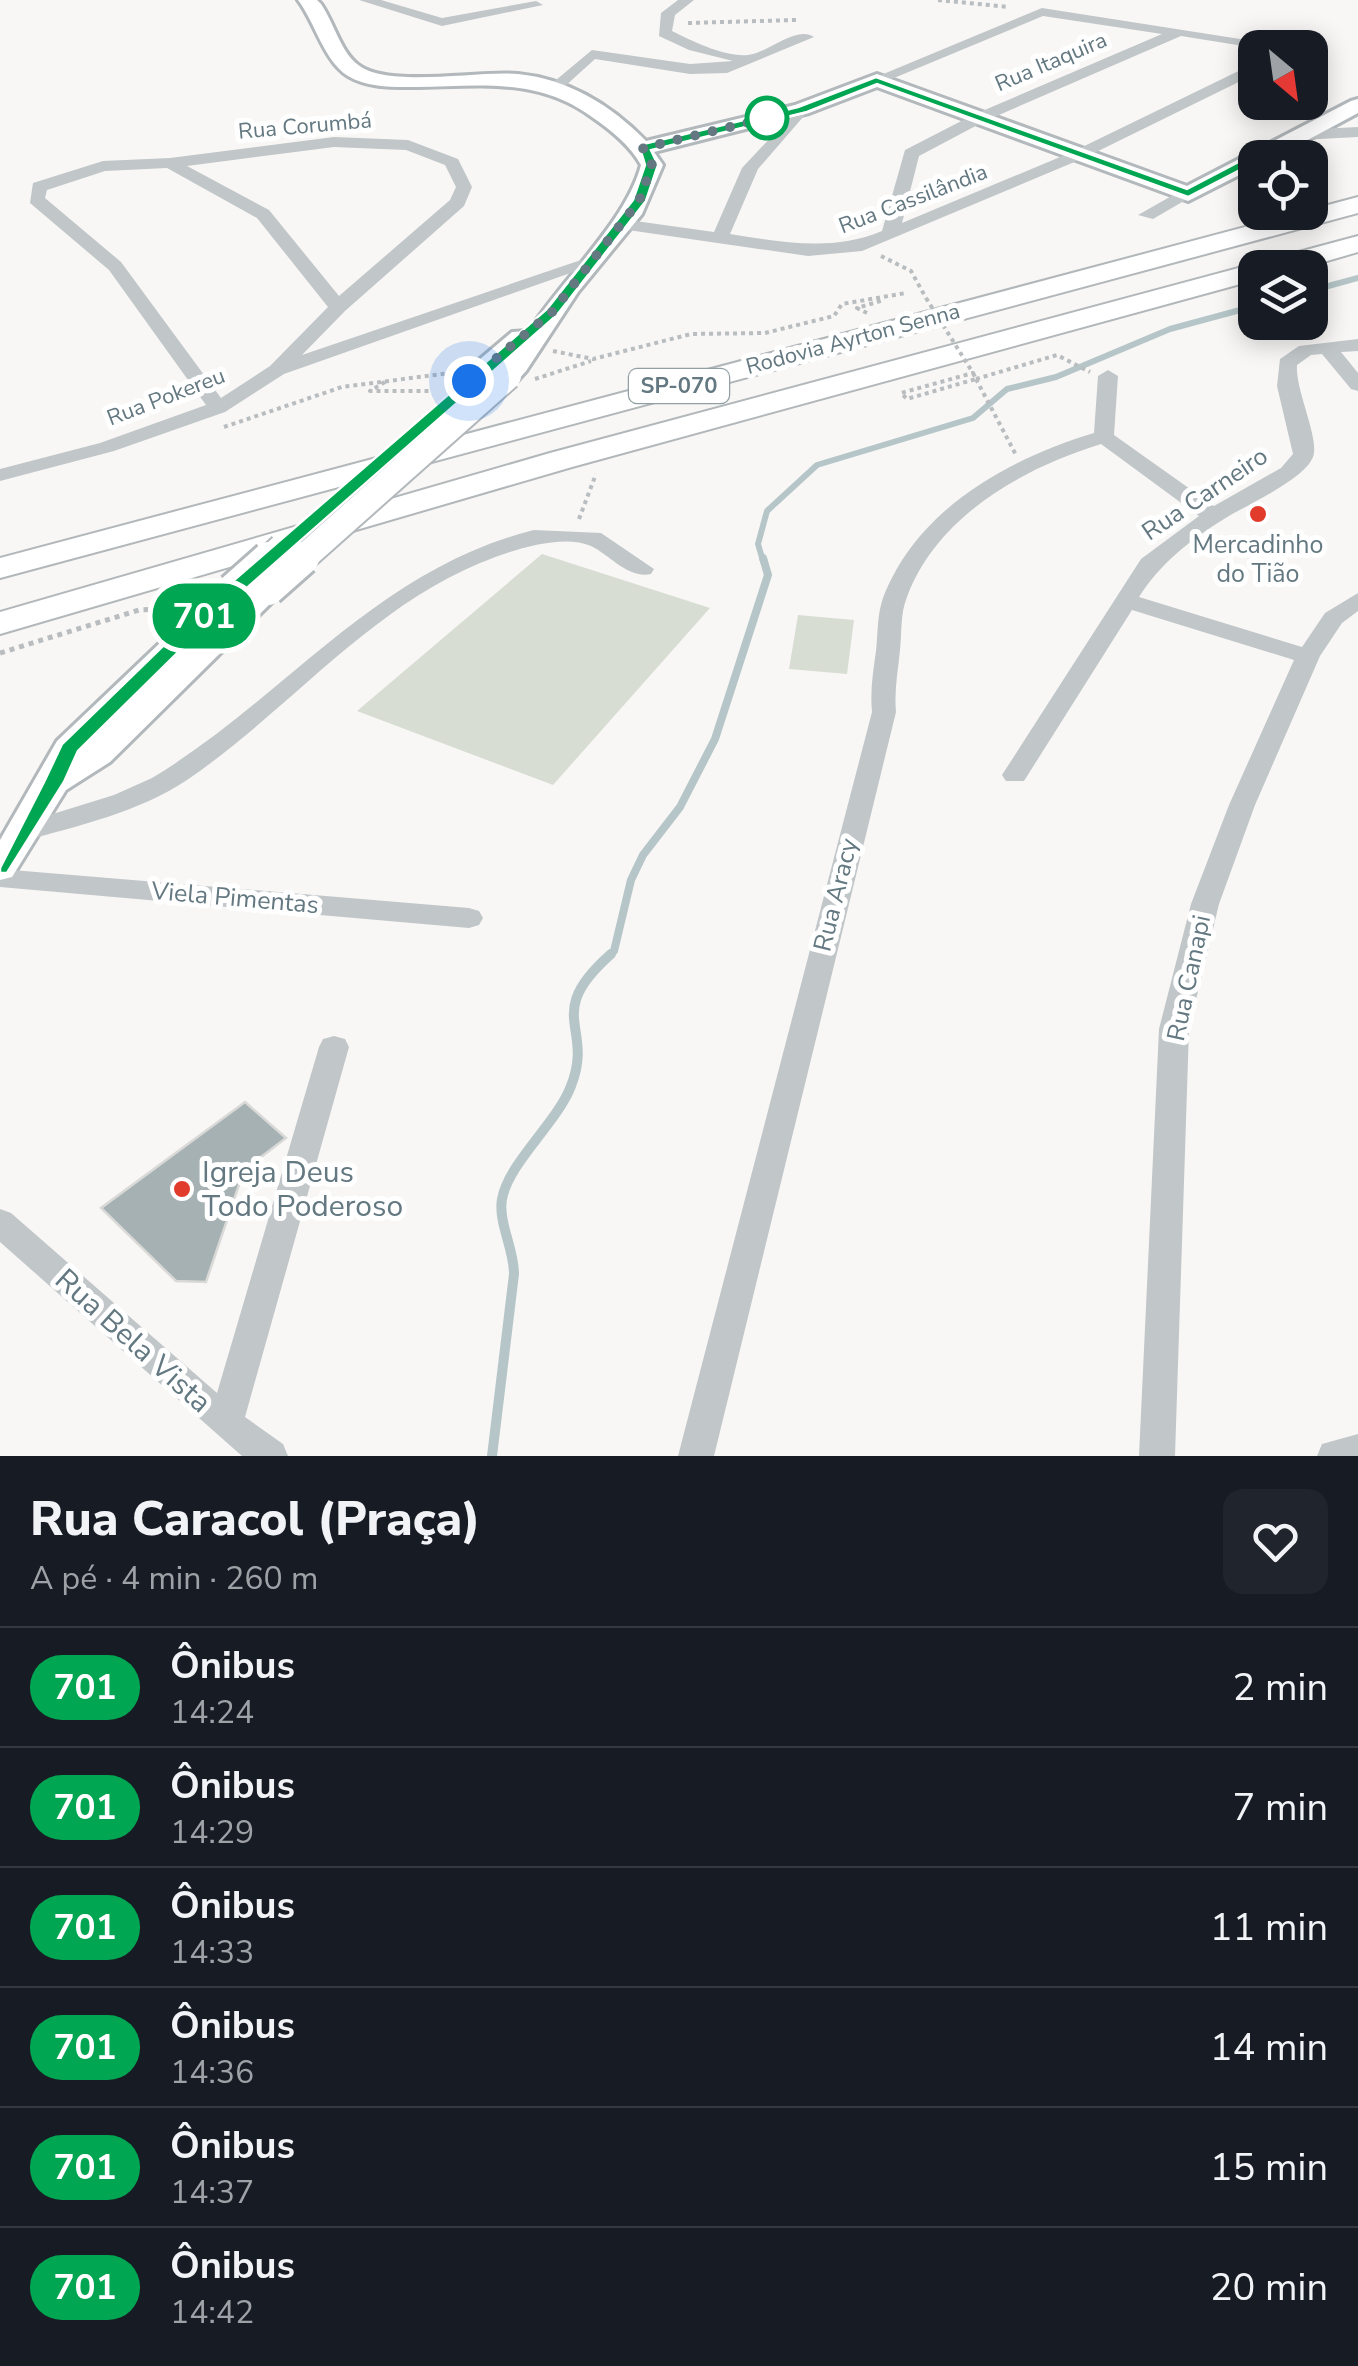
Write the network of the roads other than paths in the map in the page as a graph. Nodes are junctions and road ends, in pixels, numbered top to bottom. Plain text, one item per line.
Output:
1 (307, 0) edge
2 (366, 0) edge
3 (687, 0) edge
4 (536, 6) dead end
5 (1179, 32) junction
6 (807, 36) dead end
7 (1238, 41) edge
8 (754, 60) junction
9 (1238, 76) edge
10 (876, 80) junction
11 (558, 85) junction
12 (1358, 104) edge
13 (802, 110) junction
14 (979, 118) junction
15 (1358, 132) edge
16 (1300, 135) junction
17 (1290, 140) edge
18 (643, 148) junction
19 (1078, 155) junction
20 (170, 163) junction
21 (1238, 168) edge
22 (1188, 194) junction
23 (1358, 205) edge
24 (1147, 215) dead end
25 (621, 224) junction
26 (890, 234) junction
27 (720, 238) junction
28 (1358, 244) edge
29 (1328, 252) edge
30 (587, 264) junction
31 (1238, 277) edge
32 (557, 305) junction
33 (338, 307) junction
34 (457, 308) junction
35 (1358, 345) edge
36 (1327, 348) junction
37 (277, 370) junction
38 (1100, 375) road end
39 (495, 377) junction
40 (1358, 385) edge
41 (218, 408) junction
42 (1104, 437) junction
43 (0, 475) edge
44 (1213, 516) junction
45 (0, 568) edge
46 (643, 569) dead end
47 (1358, 600) edge
48 (1128, 601) junction
49 (0, 622) edge
50 (1308, 656) junction
51 (1016, 775) dead end
52 (54, 782) junction
53 (22, 832) junction
54 (0, 868) edge
55 (0, 878) edge
56 (470, 918) dead end
57 (334, 1048) dead end
58 (0, 1222) edge
59 (226, 1423) junction
60 (1358, 1450) edge
61 (270, 1456) edge
62 (696, 1456) edge
63 (1157, 1456) edge
64 (1335, 1456) edge

1 - 11 main road
2 - 4 street
3 - 8 street
5 - 7 street
5 - 10 street
5 - 14 street, Rua Itaquira
6 - 8 street
8 - 11 street
9 - 19 street, Rua Cassilândia
10 - 13 main road
10 - 14 main road
11 - 18 main road
12 - 16 main road
13 - 18 main road
13 - 27 street
14 - 19 main road
14 - 26 street, Rua Itaquira
15 - 16 street
16 - 17 main road
18 - 25 main road
19 - 22 main road
19 - 26 street, Rua Cassilândia
20 - 33 street
20 - 33 street, Rua Corumbá
20 - 41 street, Rua Corumbá
21 - 22 main road
22 - 24 street
23 - 45 highway, Rodovia Ayrton Senna / SP-070
25 - 27 street, Rua Cassilândia
25 - 30 main road
26 - 27 street, Rua Cassilândia
28 - 29 highway
30 - 32 main road
30 - 34 street, Rua Pokereu
31 - 49 highway, Rodovia Ayrton Senna / SP-070
32 - 34 street, Rua Pokereu
32 - 39 main road
32 - 39 main road
33 - 37 street, Rua Corumbá
34 - 37 street, Rua Pokereu
35 - 36 street, Rua Carneiro
36 - 40 street
36 - 44 street, Rua Carneiro
37 - 41 street, Rua Pokereu
38 - 42 street
39 - 52 main road, bridge
39 - 52 main road, bridge
41 - 43 street, Rua Pokereu
42 - 44 street
42 - 62 street, Rua Aracy
44 - 48 street, Rua Carneiro
46 - 53 street
47 - 50 street, Rua Canapi
48 - 50 street
48 - 51 street, Rua Carneiro
50 - 63 street, Rua Canapi
52 - 53 main road
53 - 54 main road
55 - 56 street, Viela Pimentas
57 - 59 street
58 - 59 street, Rua Bela Vista
59 - 61 street, Rua Bela Vista
60 - 64 street

